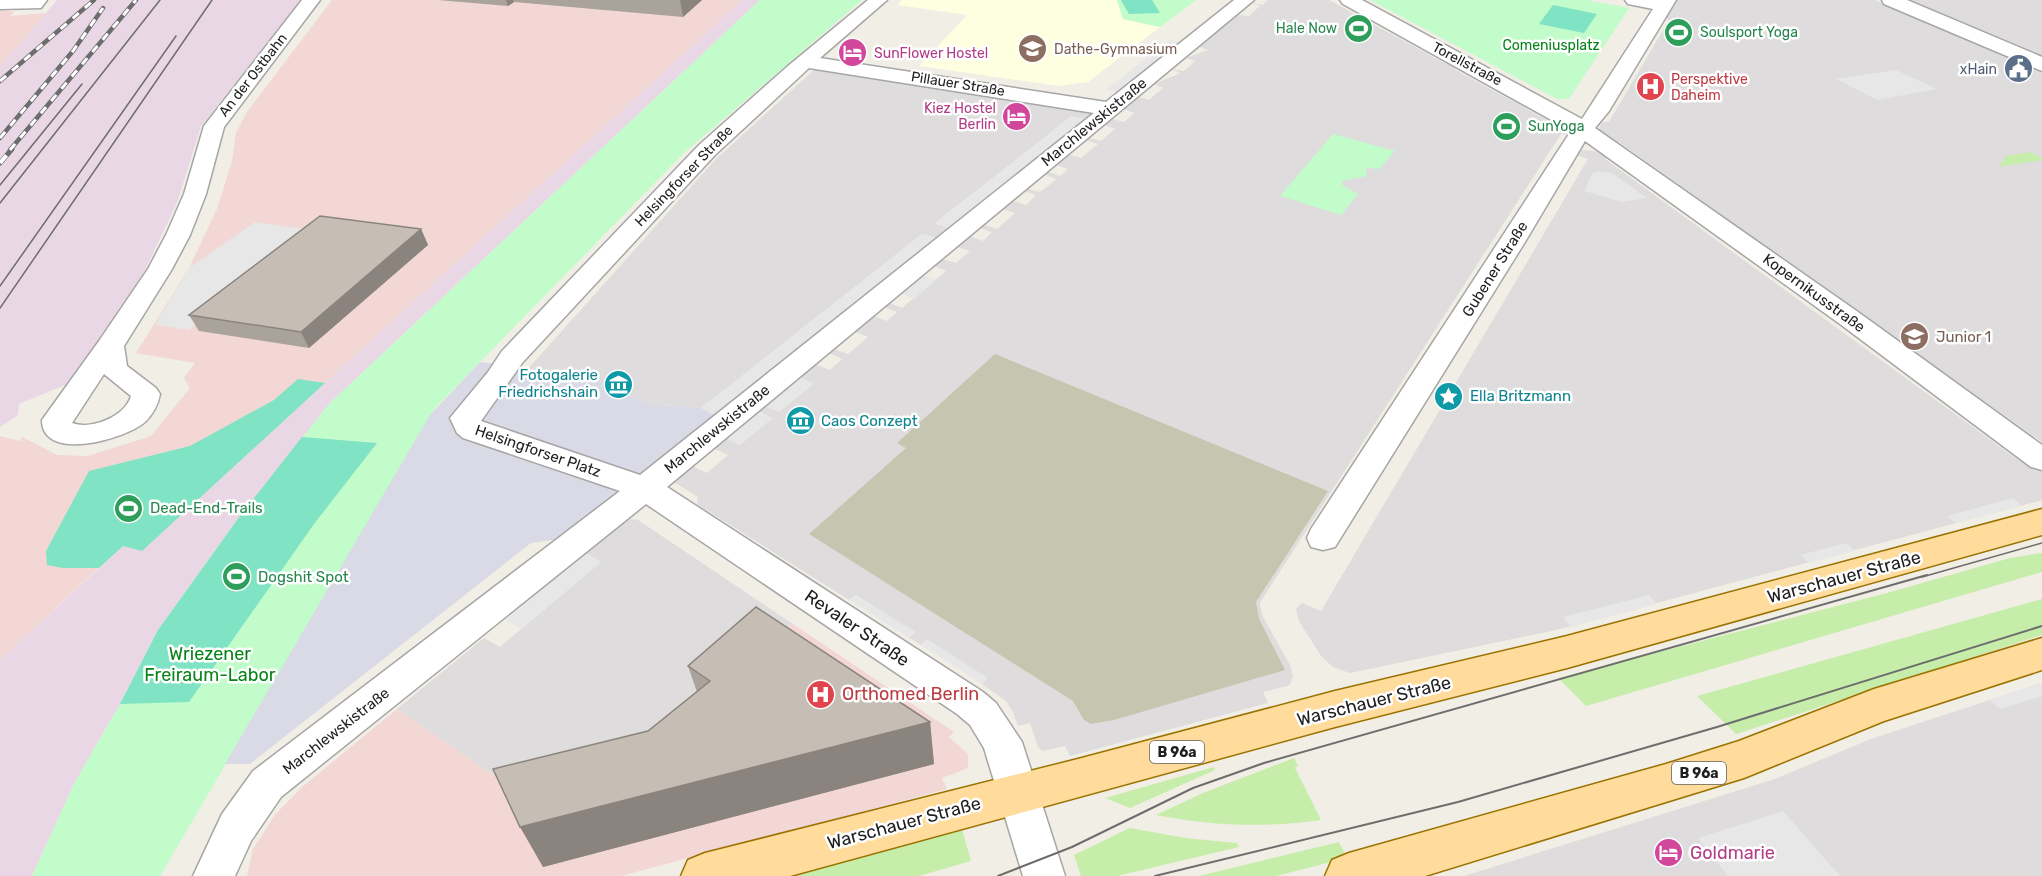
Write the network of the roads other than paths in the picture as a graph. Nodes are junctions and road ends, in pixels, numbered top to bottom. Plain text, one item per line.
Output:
1 (311, 0) edge
2 (878, 0) edge
3 (1245, 0) edge
4 (1349, 0) edge
5 (1634, 0) edge
6 (1891, 0) edge
7 (37, 2) edge
8 (1665, 3) edge
9 (0, 4) edge
10 (806, 62) junction
11 (2042, 65) edge
12 (1110, 109) junction
13 (1583, 129) junction
14 (110, 346) dead end
15 (506, 367) joint
16 (2042, 460) edge
17 (645, 488) junction
18 (2042, 522) edge
19 (1323, 538) dead end
20 (2042, 654) edge
21 (1019, 794) junction
22 (214, 876) edge
23 (705, 876) edge
24 (1044, 876) edge
25 (1349, 876) edge

1 - 14 street, An der Ostbahn
2 - 10 street, Helsingforser Straße
3 - 12 street, Marchlewskistraße
4 - 13 street, Torellstraße
5 - 8 street
6 - 11 street
7 - 9 street
8 - 13 street, Gubener Straße
10 - 12 street, Pillauer Straße
10 - 15 street, Helsingforser Straße
12 - 17 street, Marchlewskistraße
13 - 16 street, Kopernikusstraße
13 - 19 street, Gubener Straße
15 - 17 street, Helsingforser Platz
17 - 21 street, Revaler Straße
17 - 22 street, Marchlewskistraße
18 - 21 main road, Warschauer Straße / B 96a
20 - 25 main road, B 96a
21 - 23 main road, Warschauer Straße / B 96a
21 - 24 street, Revaler Straße

